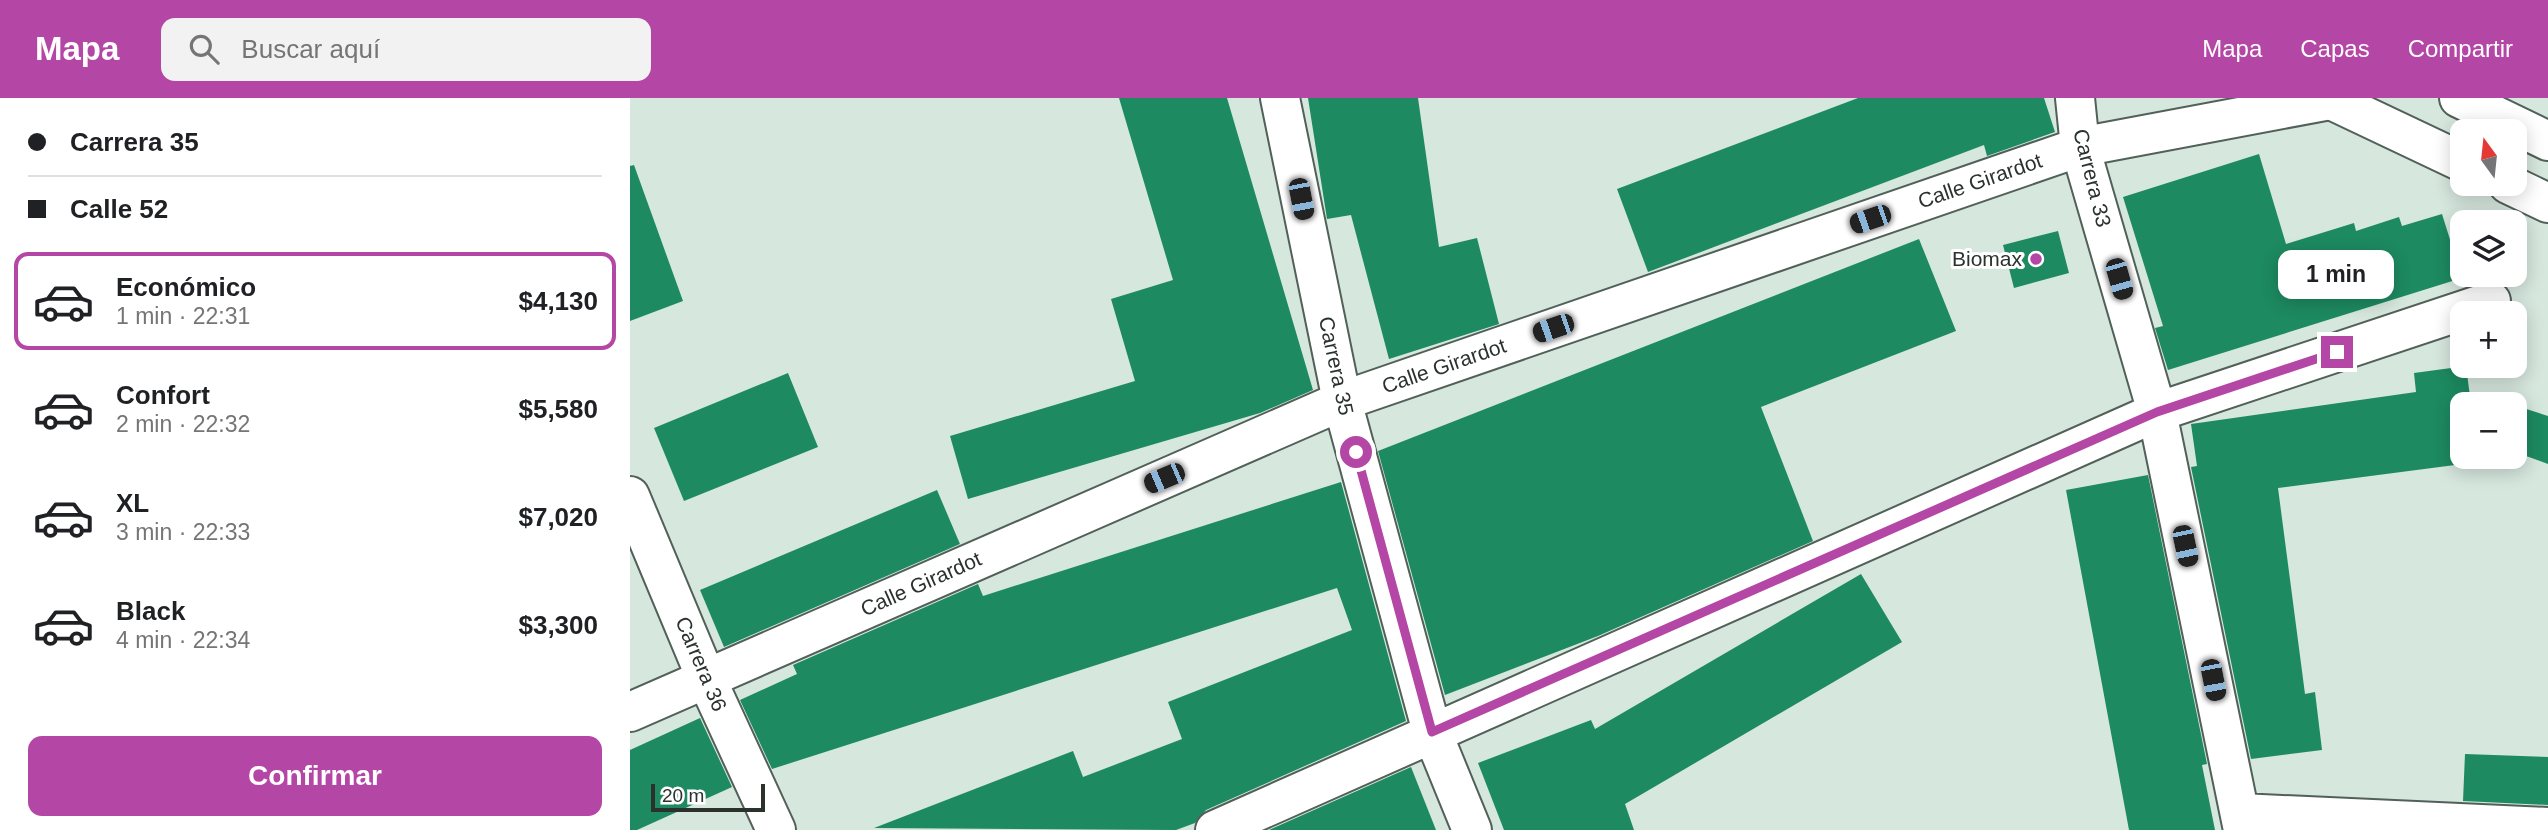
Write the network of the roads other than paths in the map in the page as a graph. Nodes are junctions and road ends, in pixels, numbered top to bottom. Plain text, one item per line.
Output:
1 (1280, 98) edge
2 (2075, 98) edge
3 (2459, 98) edge
4 (2328, 99) edge
5 (2548, 141) edge
6 (2080, 147) junction
7 (2450, 156) edge
8 (2527, 193) edge
9 (2548, 203) edge
10 (2450, 315) edge
11 (1342, 401) junction
12 (2157, 412) junction
13 (630, 496) edge
14 (706, 678) junction
15 (630, 712) edge
16 (1432, 732) junction
17 (2242, 822) edge
18 (2548, 827) edge
19 (776, 830) edge
20 (1214, 830) edge
21 (1472, 830) edge

1 - 11 street, Carrera 35
2 - 6 street, Carrera 33
3 - 5 street
4 - 6 street, Calle Girardot
4 - 7 street
6 - 11 street, Calle Girardot
6 - 12 street, Carrera 33
8 - 9 street
10 - 12 street
11 - 14 street, Calle Girardot
11 - 16 street, Carrera 35
12 - 16 street
12 - 17 street, Carrera 33
13 - 14 street, Carrera 36
14 - 15 street, Calle Girardot
14 - 19 street, Carrera 36
16 - 20 street
16 - 21 street, Carrera 35
17 - 18 street

